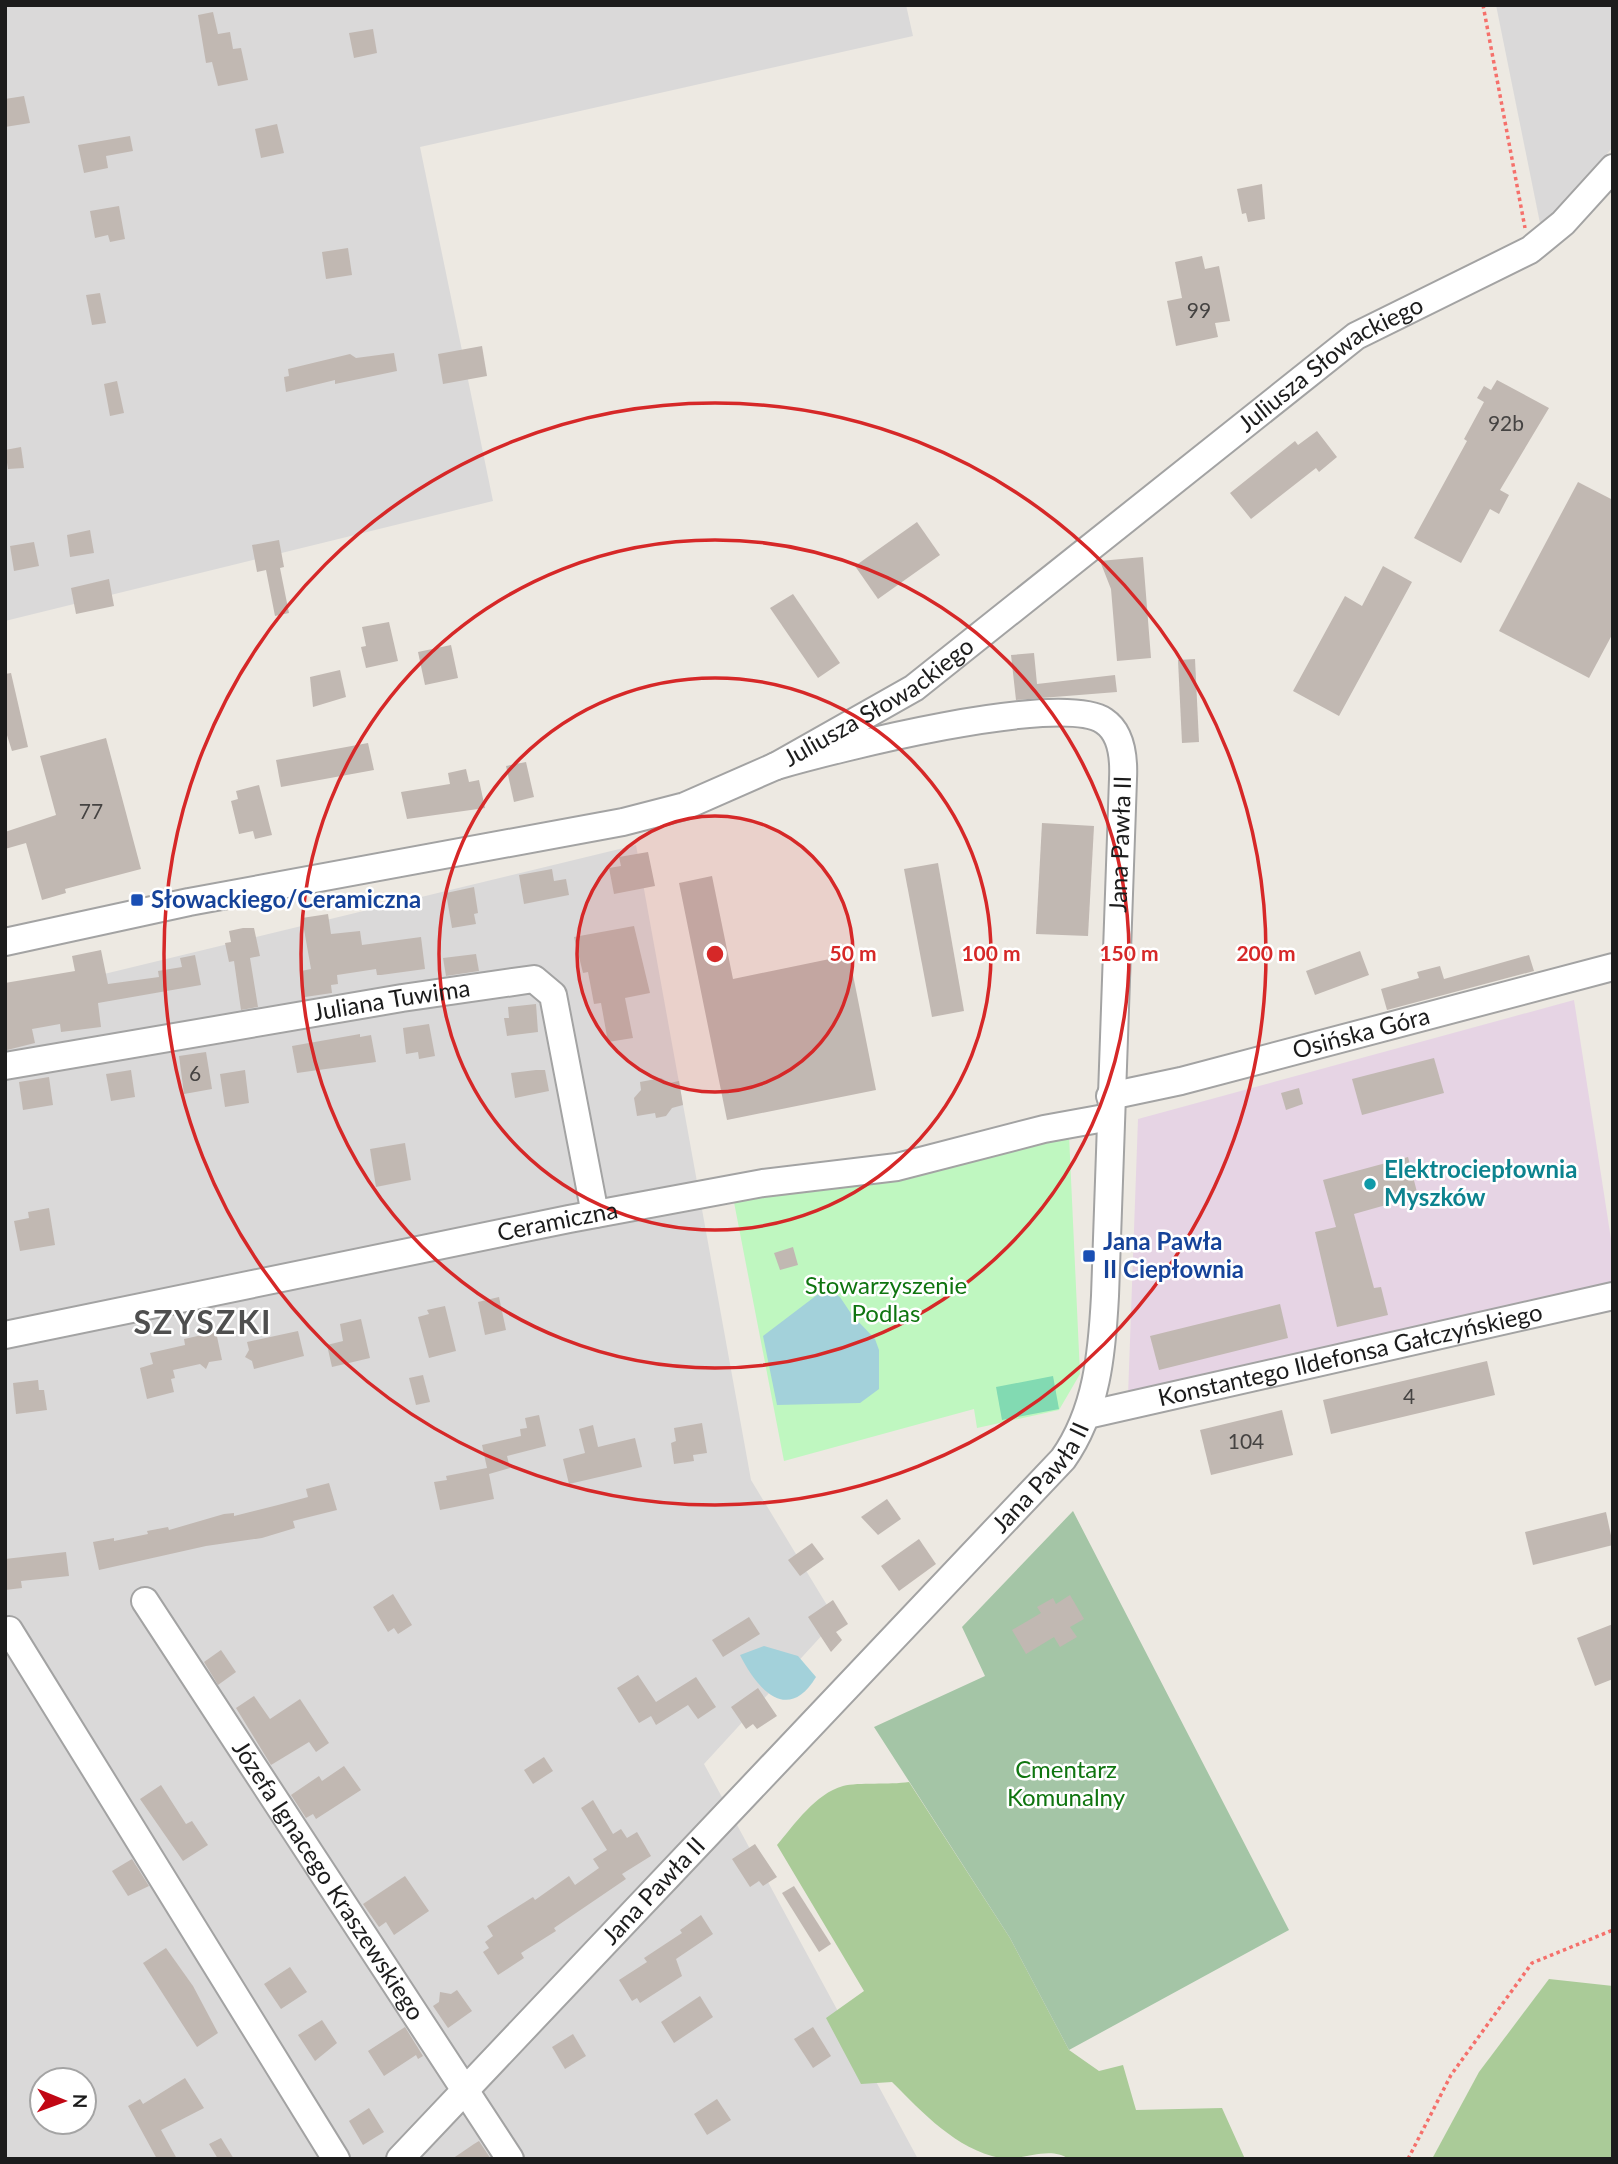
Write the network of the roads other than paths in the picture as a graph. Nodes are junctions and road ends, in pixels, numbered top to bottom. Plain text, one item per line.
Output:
1 (1613, 168) edge
2 (914, 688) junction
3 (950, 724) junction
4 (776, 766) junction
5 (5, 942) edge
6 (1613, 967) edge
7 (5, 1066) edge
8 (1110, 1107) junction
9 (595, 1214) junction
10 (1613, 1296) edge
11 (5, 1335) edge
12 (1087, 1415) junction
13 (145, 1601) dead end
14 (9, 1630) dead end
15 (464, 2091) junction
16 (336, 2159) edge
17 (400, 2159) edge
18 (510, 2159) edge

1 - 2 street, Juliusza Słowackiego
2 - 3 street
2 - 4 street, Juliusza Słowackiego
3 - 4 street, Jana Pawła II
3 - 8 street, Jana Pawła II
4 - 5 street, Juliusza Słowackiego
6 - 8 street, Osińska Góra
7 - 9 street, Juliana Tuwima
8 - 9 street, Ceramiczna
8 - 12 street, Jana Pawła II
9 - 11 street, Ceramiczna
10 - 12 street, Konstantego Ildefonsa Gałczyńskiego
12 - 15 street, Jana Pawła II
13 - 15 street, Józefa Ignacego Kraszewskiego
14 - 16 street
15 - 17 street, Jana Pawła II
15 - 18 street, Józefa Ignacego Kraszewskiego

